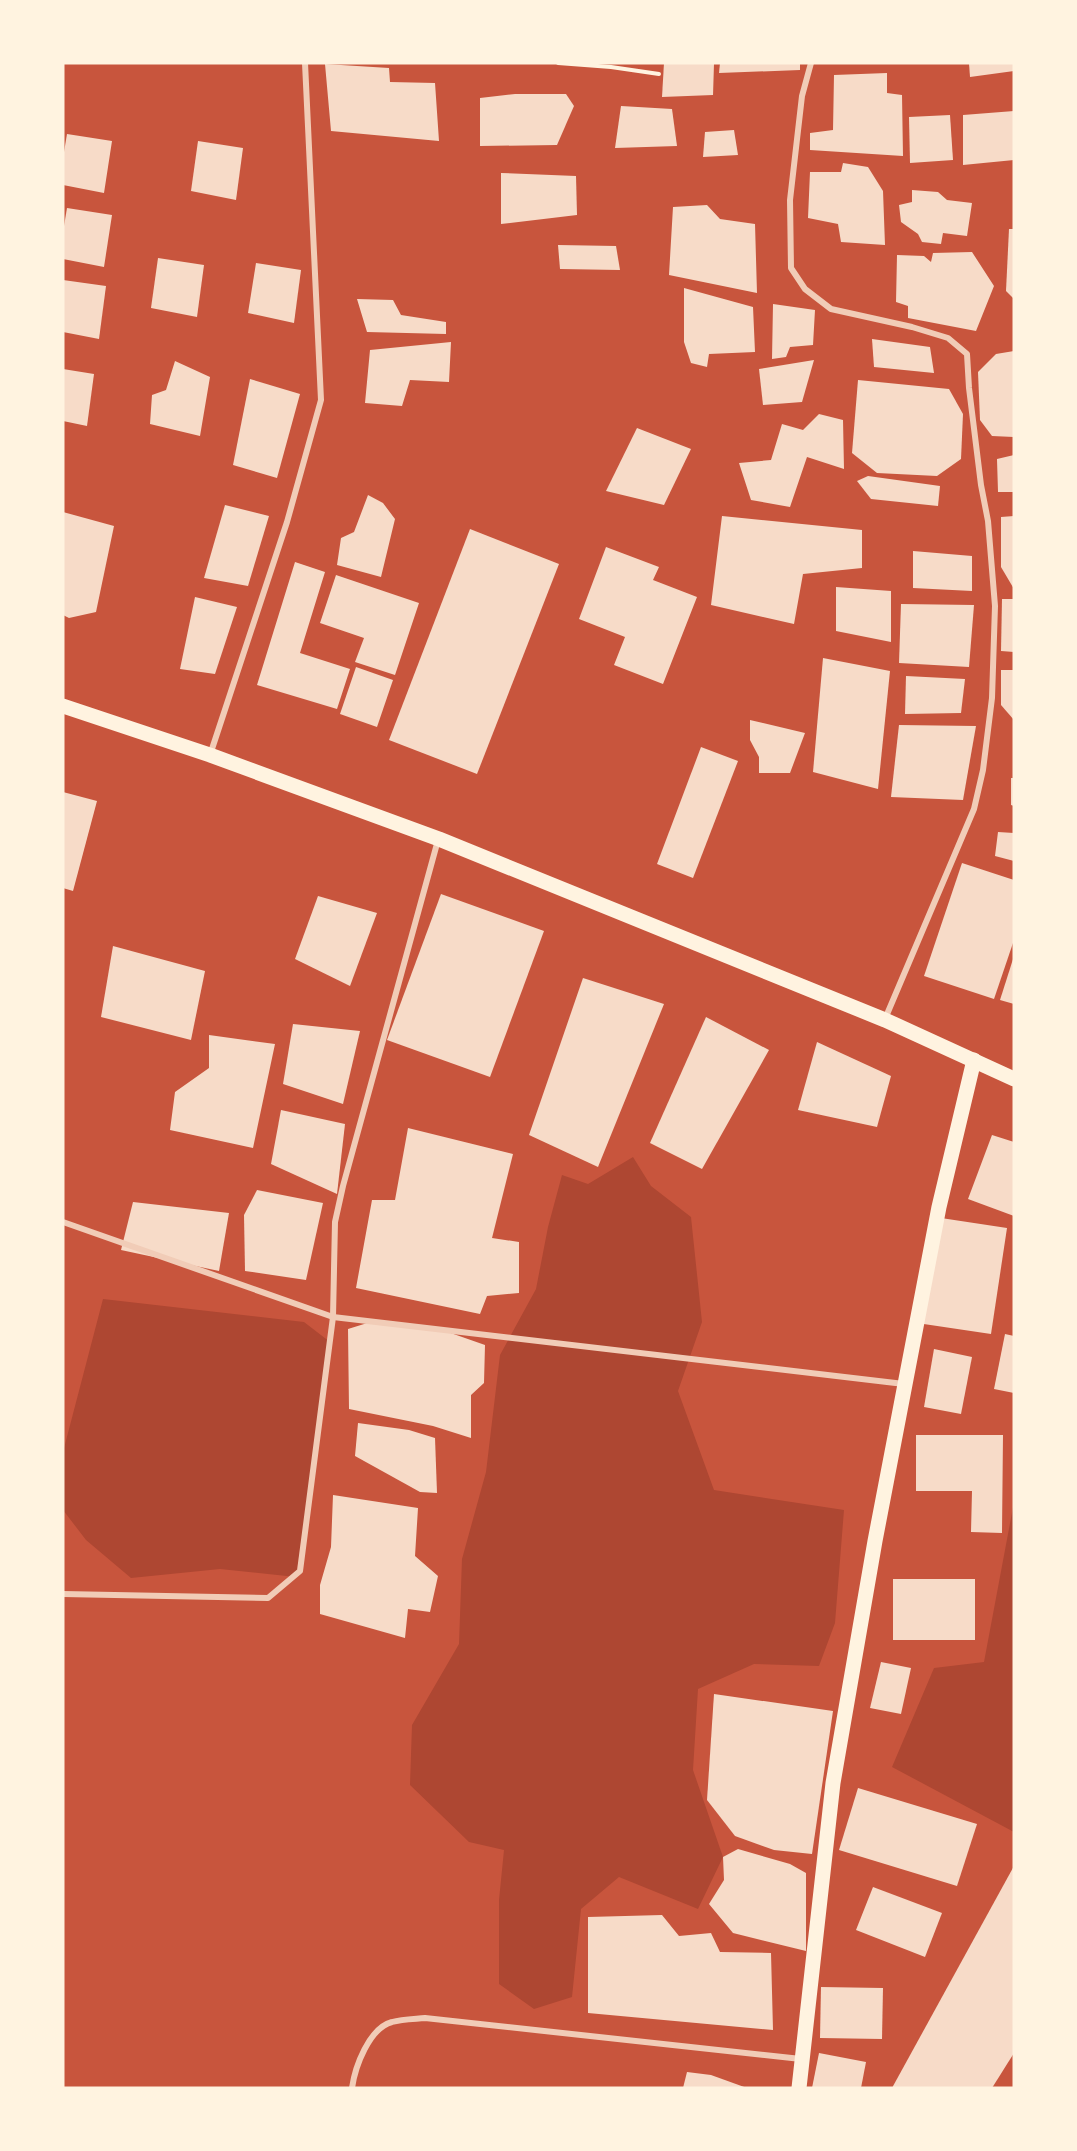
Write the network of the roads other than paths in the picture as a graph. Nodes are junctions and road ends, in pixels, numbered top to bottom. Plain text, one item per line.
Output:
1 (305, 63) edge
2 (811, 63) edge
3 (63, 706) edge
4 (210, 755) junction
5 (438, 839) junction
6 (885, 1020) junction
7 (974, 1060) junction
8 (1014, 1079) edge
9 (63, 1222) edge
10 (333, 1317) junction
11 (905, 1384) junction
12 (63, 1594) edge
13 (802, 2059) junction
14 (352, 2088) edge
15 (799, 2088) edge

1 - 4 street
2 - 6 street
3 - 4 main road
4 - 5 main road
5 - 6 main road
5 - 10 street
6 - 7 main road
7 - 8 main road
7 - 11 main road
9 - 10 street
10 - 11 street
10 - 12 street
11 - 13 main road
13 - 14 street
13 - 15 main road

